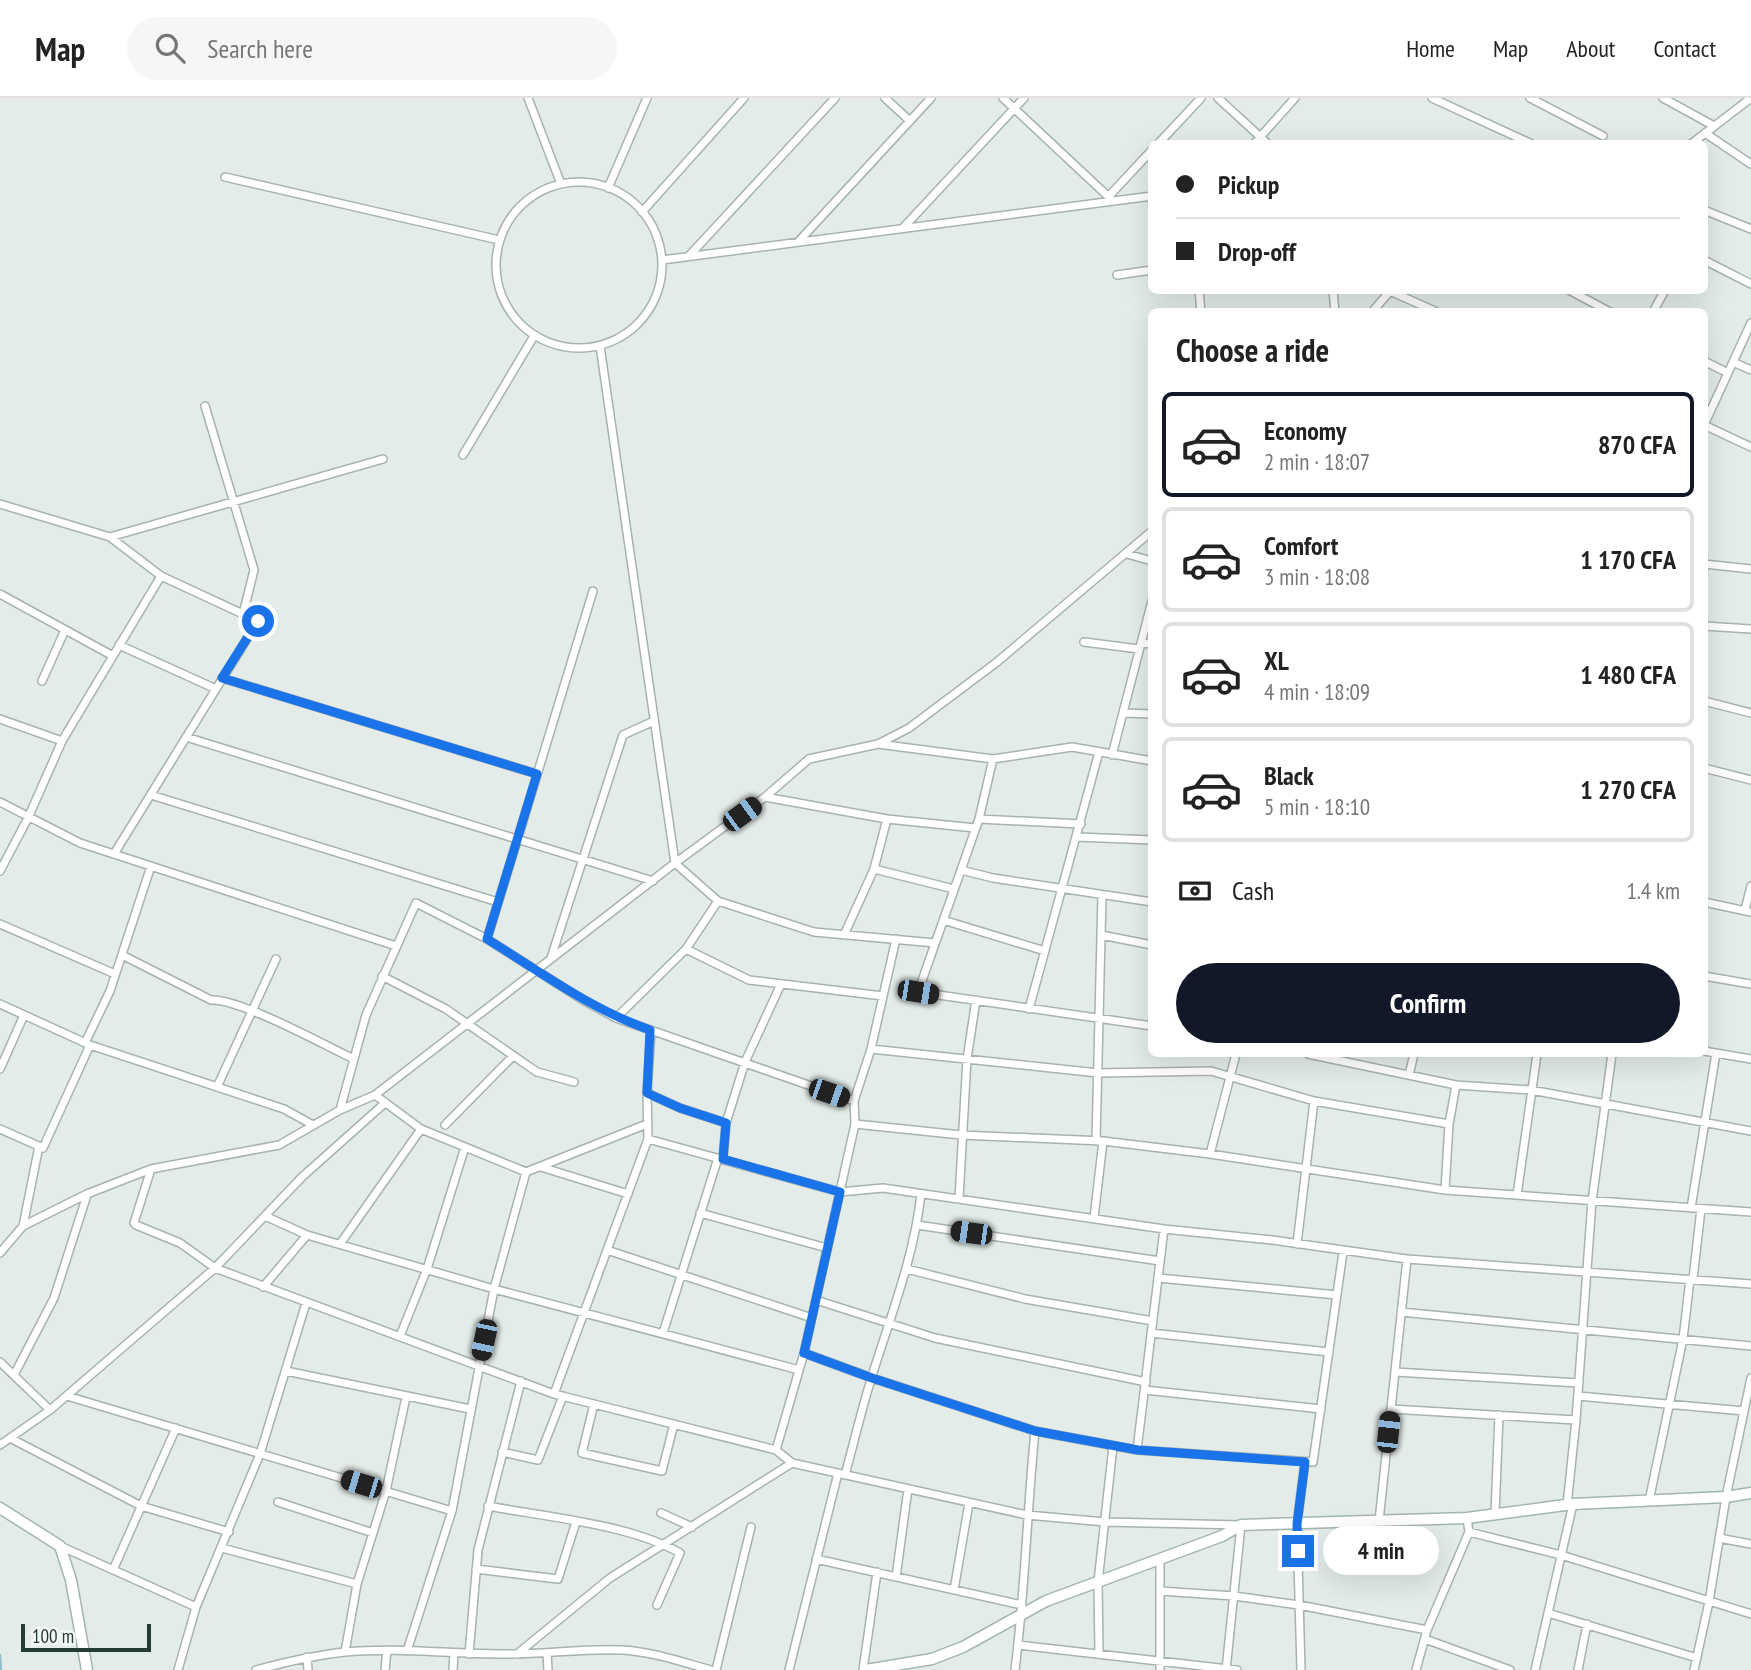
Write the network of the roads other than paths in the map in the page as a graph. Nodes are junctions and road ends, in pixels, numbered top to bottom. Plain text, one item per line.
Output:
1 (528, 98) edge
2 (647, 98) edge
3 (744, 98) edge
4 (835, 98) edge
5 (885, 98) edge
6 (930, 98) edge
7 (1003, 98) edge
8 (1024, 98) edge
9 (1201, 98) edge
10 (1218, 98) edge
11 (1296, 98) edge
12 (1432, 98) edge
13 (1530, 98) edge
14 (1664, 98) edge
15 (1751, 98) edge
16 (1014, 109) junction
17 (910, 121) junction
18 (1714, 126) junction
19 (1705, 133) junction
20 (1260, 136) junction
21 (1603, 136) dead end
22 (1162, 140) edge
23 (1257, 140) edge
24 (1264, 140) edge
25 (1523, 140) edge
26 (1695, 140) edge
27 (1148, 155) edge
28 (1751, 164) edge
29 (225, 177) dead end
30 (561, 184) junction
31 (608, 188) junction
32 (1148, 195) edge
33 (1111, 198) junction
34 (1708, 211) edge
35 (642, 212) junction
36 (903, 228) junction
37 (1751, 229) edge
38 (499, 240) junction
39 (798, 242) junction
40 (689, 256) junction
41 (662, 260) junction
42 (1708, 262) edge
43 (1148, 271) edge
44 (1117, 275) dead end
45 (1751, 284) edge
46 (1387, 294) edge
47 (1397, 294) edge
48 (1576, 294) edge
49 (1375, 308) edge
50 (1428, 308) edge
51 (1602, 308) edge
52 (1751, 323) edge
53 (534, 336) junction
54 (600, 346) junction
55 (1733, 362) junction
56 (1708, 363) edge
57 (1751, 370) edge
58 (1728, 373) junction
59 (205, 406) dead end
60 (1708, 416) edge
61 (1708, 427) edge
62 (1751, 447) edge
63 (463, 454) dead end
64 (383, 459) dead end
65 (233, 502) junction
66 (0, 504) edge
67 (1148, 535) edge
68 (110, 537) junction
69 (1127, 554) junction
70 (1148, 560) edge
71 (1708, 564) edge
72 (1751, 569) edge
73 (161, 576) junction
74 (593, 591) dead end
75 (0, 594) edge
76 (243, 614) junction
77 (1148, 616) edge
78 (1708, 626) edge
79 (1751, 629) edge
80 (65, 630) junction
81 (1084, 642) dead end
82 (119, 645) junction
83 (1148, 645) edge
84 (1140, 646) junction
85 (113, 656) junction
86 (222, 678) junction
87 (42, 681) dead end
88 (216, 689) junction
89 (1708, 702) edge
90 (1123, 713) junction
91 (1751, 713) edge
92 (1148, 714) edge
93 (0, 719) edge
94 (654, 721) junction
95 (186, 737) junction
96 (62, 741) junction
97 (878, 744) junction
98 (1099, 752) junction
99 (1112, 755) junction
100 (993, 760) junction
101 (1148, 760) edge
102 (1708, 769) edge
103 (537, 774) junction
104 (1751, 780) edge
105 (151, 795) junction
106 (765, 797) junction
107 (0, 802) edge
108 (28, 818) junction
109 (887, 819) junction
110 (979, 819) junction
111 (1081, 824) junction
112 (975, 828) junction
113 (1077, 837) junction
114 (517, 839) junction
115 (1148, 840) edge
116 (114, 854) junction
117 (583, 859) junction
118 (675, 863) junction
119 (152, 866) junction
120 (874, 869) junction
121 (961, 870) junction
122 (0, 871) edge
123 (653, 881) junction
124 (1751, 886) edge
125 (954, 889) junction
126 (1063, 889) junction
127 (1102, 895) junction
128 (718, 901) junction
129 (1148, 901) edge
130 (498, 902) junction
131 (1708, 903) edge
132 (1748, 911) edge
133 (943, 920) junction
134 (0, 924) edge
135 (844, 935) junction
136 (1101, 935) junction
137 (487, 939) junction
138 (896, 939) junction
139 (935, 943) junction
140 (1148, 944) edge
141 (396, 946) junction
142 (686, 949) junction
143 (1045, 951) junction
144 (122, 955) junction
145 (276, 959) dead end
146 (550, 960) junction
147 (537, 970) junction
148 (115, 974) junction
149 (382, 976) junction
150 (1708, 977) edge
151 (781, 984) junction
152 (1751, 984) edge
153 (883, 996) junction
154 (976, 1000) junction
155 (0, 1004) edge
156 (1029, 1009) junction
157 (252, 1011) junction
158 (24, 1016) junction
159 (616, 1018) junction
160 (1099, 1019) junction
161 (467, 1024) junction
162 (1148, 1025) edge
163 (650, 1030) junction
164 (88, 1044) junction
165 (871, 1049) junction
166 (1708, 1052) edge
167 (1716, 1053) junction
168 (513, 1056) junction
169 (1235, 1057) edge
170 (1322, 1057) edge
171 (1413, 1057) edge
172 (1537, 1057) edge
173 (1612, 1057) edge
174 (354, 1059) junction
175 (967, 1059) junction
176 (1751, 1059) edge
177 (745, 1062) junction
178 (0, 1069) edge
179 (1098, 1073) junction
180 (1230, 1075) junction
181 (1409, 1075) junction
182 (574, 1082) dead end
183 (1456, 1085) junction
184 (217, 1087) junction
185 (1531, 1090) junction
186 (647, 1093) junction
187 (375, 1095) junction
188 (854, 1101) junction
189 (1314, 1101) junction
190 (385, 1102) junction
191 (1605, 1104) junction
192 (340, 1111) junction
193 (1705, 1122) junction
194 (726, 1123) junction
195 (647, 1124) junction
196 (855, 1124) junction
197 (1449, 1124) junction
198 (313, 1125) junction
199 (445, 1125) dead end
200 (0, 1129) edge
201 (421, 1129) junction
202 (1751, 1130) edge
203 (961, 1135) junction
204 (648, 1139) junction
205 (1100, 1141) junction
206 (39, 1146) junction
207 (465, 1147) junction
208 (1210, 1154) junction
209 (720, 1159) junction
210 (540, 1167) junction
211 (151, 1169) junction
212 (1306, 1169) junction
213 (526, 1172) junction
214 (1445, 1190) junction
215 (840, 1192) junction
216 (87, 1194) junction
217 (628, 1194) junction
218 (921, 1194) junction
219 (1517, 1195) junction
220 (958, 1198) junction
221 (1592, 1201) junction
222 (1691, 1208) junction
223 (1701, 1209) junction
224 (1751, 1212) edge
225 (700, 1213) junction
226 (265, 1216) junction
227 (1094, 1218) junction
228 (917, 1225) junction
229 (23, 1226) junction
230 (1164, 1229) junction
231 (307, 1235) junction
232 (340, 1244) junction
233 (1297, 1244) junction
234 (827, 1248) junction
235 (607, 1250) junction
236 (1343, 1252) junction
237 (0, 1253) edge
238 (1407, 1259) junction
239 (1160, 1261) junction
240 (215, 1268) junction
241 (428, 1269) junction
242 (907, 1269) junction
243 (1588, 1270) junction
244 (681, 1276) junction
245 (1158, 1278) junction
246 (1692, 1279) junction
247 (1751, 1284) edge
248 (263, 1287) junction
249 (494, 1289) junction
250 (1337, 1295) junction
251 (816, 1300) junction
252 (306, 1303) junction
253 (584, 1312) junction
254 (1402, 1312) junction
255 (811, 1318) junction
256 (1153, 1321) junction
257 (890, 1323) junction
258 (1583, 1330) junction
259 (663, 1333) junction
260 (1152, 1333) junction
261 (400, 1335) junction
262 (1683, 1339) junction
263 (1751, 1346) edge
264 (1329, 1352) junction
265 (804, 1353) junction
266 (0, 1362) edge
267 (479, 1365) junction
268 (799, 1370) junction
269 (286, 1371) junction
270 (1395, 1372) junction
271 (14, 1375) junction
272 (872, 1378) junction
273 (1751, 1378) edge
274 (520, 1381) junction
275 (1579, 1383) junction
276 (1145, 1386) junction
277 (558, 1395) junction
278 (67, 1396) junction
279 (1578, 1396) junction
280 (406, 1397) junction
281 (594, 1404) junction
282 (1669, 1404) junction
283 (470, 1409) junction
284 (1321, 1409) junction
285 (1391, 1409) junction
286 (50, 1410) junction
287 (1744, 1411) junction
288 (1499, 1415) junction
289 (1576, 1420) junction
290 (674, 1424) junction
291 (176, 1428) junction
292 (1035, 1431) junction
293 (10, 1438) junction
294 (0, 1445) edge
295 (1112, 1446) junction
296 (776, 1450) junction
297 (1138, 1450) junction
298 (502, 1452) junction
299 (260, 1454) junction
300 (1305, 1462) junction
301 (792, 1463) junction
302 (841, 1474) junction
303 (908, 1489) junction
304 (386, 1491) junction
305 (1751, 1493) edge
306 (1726, 1497) junction
307 (1648, 1501) junction
308 (278, 1502) dead end
309 (969, 1503) junction
310 (1570, 1505) junction
311 (141, 1506) junction
312 (488, 1506) junction
313 (0, 1508) edge
314 (452, 1511) junction
315 (661, 1513) dead end
316 (1495, 1514) junction
317 (1027, 1516) junction
318 (1467, 1518) junction
319 (1379, 1521) junction
320 (576, 1522) junction
321 (1105, 1522) junction
322 (1297, 1524) junction
323 (1241, 1525) junction
324 (692, 1527) junction
325 (751, 1527) dead end
326 (229, 1532) junction
327 (1469, 1532) junction
328 (373, 1533) junction
329 (1719, 1538) junction
330 (1751, 1544) edge
331 (665, 1545) junction
332 (60, 1546) junction
333 (222, 1548) junction
334 (1561, 1556) junction
335 (1160, 1558) junction
336 (816, 1559) junction
337 (476, 1569) junction
338 (113, 1570) junction
339 (877, 1572) junction
340 (896, 1577) junction
341 (1098, 1582) junction
342 (357, 1584) junction
343 (954, 1590) junction
344 (1160, 1591) junction
345 (1234, 1596) junction
346 (1709, 1602) junction
347 (657, 1605) dead end
348 (1299, 1605) junction
349 (196, 1607) junction
350 (1022, 1610) junction
351 (1548, 1613) junction
352 (1751, 1615) edge
353 (1587, 1624) junction
354 (1427, 1630) junction
355 (1424, 1639) junction
356 (1018, 1645) junction
357 (387, 1650) junction
358 (407, 1651) junction
359 (345, 1652) junction
360 (547, 1653) junction
361 (454, 1654) junction
362 (469, 1654) junction
363 (516, 1654) junction
364 (1099, 1654) junction
365 (307, 1657) junction
366 (1697, 1658) junction
367 (1160, 1666) edge
368 (1226, 1669) edge
369 (87, 1670) edge
370 (178, 1670) edge
371 (256, 1670) edge
372 (308, 1670) edge
373 (385, 1670) edge
374 (453, 1670) edge
375 (548, 1670) edge
376 (714, 1670) edge
377 (789, 1670) edge
378 (865, 1670) edge
379 (1015, 1670) edge
380 (1237, 1670) edge
381 (1301, 1670) edge
382 (1416, 1670) edge
383 (1510, 1670) edge
384 (1535, 1670) edge
385 (1578, 1670) edge
386 (1694, 1670) edge

1 - 30 street
2 - 31 street
3 - 35 street
4 - 40 street
5 - 17 street
6 - 17 street
7 - 16 street
8 - 16 street
9 - 22 street
10 - 20 street
11 - 20 street
12 - 25 street
13 - 21 street
14 - 18 street
15 - 18 street
16 - 33 street
16 - 36 street
17 - 39 street
18 - 19 street
19 - 26 street
19 - 28 street
20 - 23 street
20 - 24 street
27 - 33 street
29 - 38 street
30 - 31 street
30 - 38 street
31 - 35 street
32 - 33 street
33 - 36 street
34 - 37 street
35 - 41 street
36 - 39 street
38 - 53 street
39 - 40 street
40 - 41 street
41 - 54 street
42 - 45 street
43 - 44 street
46 - 49 street
47 - 50 street
48 - 51 street
52 - 55 street
53 - 54 street
53 - 63 street
54 - 94 street
55 - 57 street
55 - 58 street
56 - 58 street
58 - 60 street
59 - 65 street
61 - 62 street
64 - 65 street
65 - 68 street
65 - 76 street
66 - 68 street
67 - 69 street
68 - 73 street
69 - 70 street
69 - 97 street
71 - 72 street
73 - 76 street
73 - 82 street
74 - 103 street
75 - 80 street
76 - 86 street
77 - 84 street
78 - 79 street
80 - 85 street
80 - 87 street
81 - 84 street
82 - 85 street
82 - 88 street
83 - 84 street
84 - 90 street
85 - 96 street
86 - 88 street
86 - 103 street
88 - 95 street
89 - 91 street
90 - 92 street
90 - 99 street
93 - 96 street
94 - 117 street
94 - 118 street
95 - 105 street
95 - 114 street
96 - 108 street
97 - 100 street
97 - 106 street
98 - 99 street
98 - 100 street
98 - 111 street
99 - 101 street
100 - 110 street
102 - 104 street
103 - 114 street
105 - 116 street
105 - 130 street
106 - 109 street
106 - 118 street
107 - 108 street
108 - 116 street
108 - 122 street
109 - 112 street
109 - 120 street
110 - 111 street
110 - 112 street
111 - 113 street
112 - 121 street
113 - 115 street
113 - 126 street
114 - 117 street
114 - 130 street
116 - 119 street
117 - 123 street
117 - 146 street
118 - 123 street
118 - 128 street
119 - 141 street
119 - 144 street
120 - 125 street
120 - 135 street
121 - 125 street
121 - 126 street
123 - 146 street
124 - 132 street
125 - 133 street
126 - 127 street
126 - 143 street
127 - 129 street
127 - 136 street
128 - 135 street
128 - 142 street
130 - 137 street
131 - 132 street
133 - 139 street
133 - 143 street
134 - 148 street
135 - 138 street
136 - 140 street
136 - 160 street
137 - 141 street
137 - 147 street
138 - 139 street
138 - 153 street
139 - 154 street
141 - 149 street
142 - 151 street
142 - 159 street
143 - 156 street
144 - 148 street
144 - 157 street
145 - 157 street
146 - 147 street
147 - 159 street
147 - 161 street
148 - 164 street
149 - 161 street
149 - 174 street
150 - 152 street
151 - 153 street
151 - 177 street
153 - 165 street
154 - 156 street
154 - 175 street
155 - 158 street
156 - 160 street
157 - 174 street
157 - 184 street
158 - 164 street
158 - 178 street
159 - 163 street
160 - 162 street
160 - 179 street
161 - 168 street
161 - 187 street
163 - 177 street
163 - 186 street
164 - 184 street
164 - 206 street
165 - 175 street
165 - 188 street
166 - 167 street
167 - 176 street
167 - 193 street
168 - 182 street
168 - 199 street
169 - 180 street
170 - 181 street
171 - 181 street
172 - 185 street
173 - 191 street
174 - 192 street
175 - 179 street
175 - 203 street
177 - 188 street
177 - 194 street
179 - 180 street
179 - 205 street
180 - 189 street
180 - 208 street
181 - 183 street
183 - 185 street
183 - 197 street
184 - 198 street
185 - 191 street
185 - 219 street
186 - 194 street
186 - 195 street
187 - 190 street
187 - 192 street
188 - 196 street
189 - 197 street
189 - 212 street
190 - 201 street
190 - 226 street
191 - 193 street
191 - 221 street
192 - 198 street
193 - 202 street
193 - 222 street
194 - 209 street
195 - 204 street
195 - 210 street
196 - 203 street
196 - 215 street
197 - 214 street
198 - 211 street
200 - 206 street
201 - 207 street
201 - 232 street
203 - 205 street
203 - 220 street
204 - 209 street
204 - 217 street
205 - 208 street
205 - 227 street
206 - 229 street
207 - 213 street
207 - 241 street
208 - 212 street
209 - 215 street
209 - 225 street
210 - 213 street
210 - 217 street
211 - 216 street
211 - 240 street
212 - 214 street
212 - 233 street
213 - 249 street
214 - 219 street
215 - 218 street
215 - 234 street
216 - 229 street
216 - 271 street
217 - 235 street
218 - 220 street
218 - 228 street
219 - 221 street
220 - 227 street
221 - 222 street
221 - 243 street
222 - 223 street
223 - 224 street
223 - 246 street
225 - 234 street
225 - 244 street
226 - 231 street
226 - 240 street
227 - 230 street
228 - 239 street
228 - 242 street
229 - 237 street
230 - 233 street
230 - 239 street
231 - 232 street
231 - 248 street
232 - 241 street
233 - 236 street
234 - 251 street
235 - 244 street
235 - 253 street
236 - 238 street
236 - 250 street
238 - 243 street
238 - 254 street
239 - 245 street
240 - 248 street
240 - 278 street
241 - 249 street
241 - 261 street
242 - 256 street
242 - 257 street
243 - 246 street
243 - 258 street
244 - 255 street
244 - 259 street
245 - 250 street
245 - 256 street
246 - 247 street
246 - 262 street
248 - 252 street
249 - 253 street
249 - 267 street
250 - 264 street
251 - 255 street
251 - 257 street
252 - 261 street
252 - 269 street
253 - 259 street
253 - 277 street
254 - 258 street
254 - 270 street
255 - 265 street
256 - 260 street
257 - 272 street
257 - 276 street
258 - 262 street
258 - 275 street
259 - 268 street
260 - 264 street
260 - 276 street
261 - 267 street
262 - 263 street
262 - 282 street
264 - 284 street
265 - 268 street
265 - 272 street
266 - 271 street
267 - 274 street
267 - 283 street
268 - 296 street
269 - 280 street
269 - 299 street
270 - 275 street
270 - 285 street
271 - 286 street
272 - 292 street
272 - 302 street
273 - 287 street
274 - 277 street
274 - 298 street
275 - 279 street
276 - 284 street
276 - 297 street
277 - 281 street
277 - 298 street
278 - 286 street
278 - 291 street
279 - 282 street
279 - 289 street
280 - 283 street
280 - 304 street
281 - 290 street
281 - 290 street
282 - 287 street
282 - 307 street
283 - 314 street
284 - 300 street
285 - 288 street
285 - 319 street
286 - 293 street
287 - 306 street
288 - 289 street
288 - 316 street
289 - 310 street
290 - 296 street
291 - 299 street
291 - 311 street
292 - 295 street
292 - 317 street
293 - 294 street
293 - 311 street
295 - 297 street
295 - 321 street
296 - 301 street
297 - 300 street
298 - 312 street
299 - 304 street
299 - 326 street
300 - 322 street
301 - 302 street
301 - 324 street
302 - 303 street
302 - 336 street
303 - 309 street
303 - 340 street
304 - 314 street
304 - 328 street
305 - 306 street
306 - 307 street
306 - 329 street
307 - 310 street
308 - 328 street
309 - 317 street
309 - 343 street
310 - 316 street
310 - 334 street
311 - 326 street
311 - 338 street
312 - 320 street
312 - 337 street
313 - 332 street
314 - 358 street
315 - 324 street
316 - 318 street
317 - 321 street
317 - 350 street
318 - 319 street
318 - 327 street
319 - 322 street
320 - 331 street
320 - 337 street
321 - 323 street
321 - 341 street
322 - 323 street
322 - 348 street
323 - 335 street
323 - 345 street
324 - 331 street
325 - 376 street
326 - 333 street
327 - 334 street
327 - 354 street
328 - 342 street
329 - 330 street
329 - 346 street
331 - 347 street
331 - 363 street
332 - 338 street
332 - 369 street
333 - 342 street
333 - 349 street
334 - 346 street
334 - 351 street
335 - 341 street
335 - 344 street
336 - 339 street
336 - 377 street
337 - 362 street
338 - 349 street
339 - 340 street
339 - 378 street
340 - 343 street
341 - 350 street
341 - 364 street
342 - 359 street
343 - 350 street
344 - 345 street
344 - 367 street
345 - 348 street
345 - 368 street
346 - 352 street
346 - 366 street
348 - 354 street
348 - 381 street
349 - 370 street
350 - 356 street
350 - 378 street
351 - 353 street
351 - 384 street
353 - 366 street
353 - 385 street
354 - 355 street
355 - 382 street
355 - 383 street
356 - 364 street
356 - 379 street
357 - 358 street
357 - 359 street
357 - 373 street
358 - 361 street
359 - 365 street
360 - 363 street
360 - 375 street
360 - 376 street
361 - 362 street
361 - 374 street
362 - 363 street
364 - 367 street
365 - 371 street
365 - 372 street
366 - 386 street
367 - 368 street
368 - 380 street

